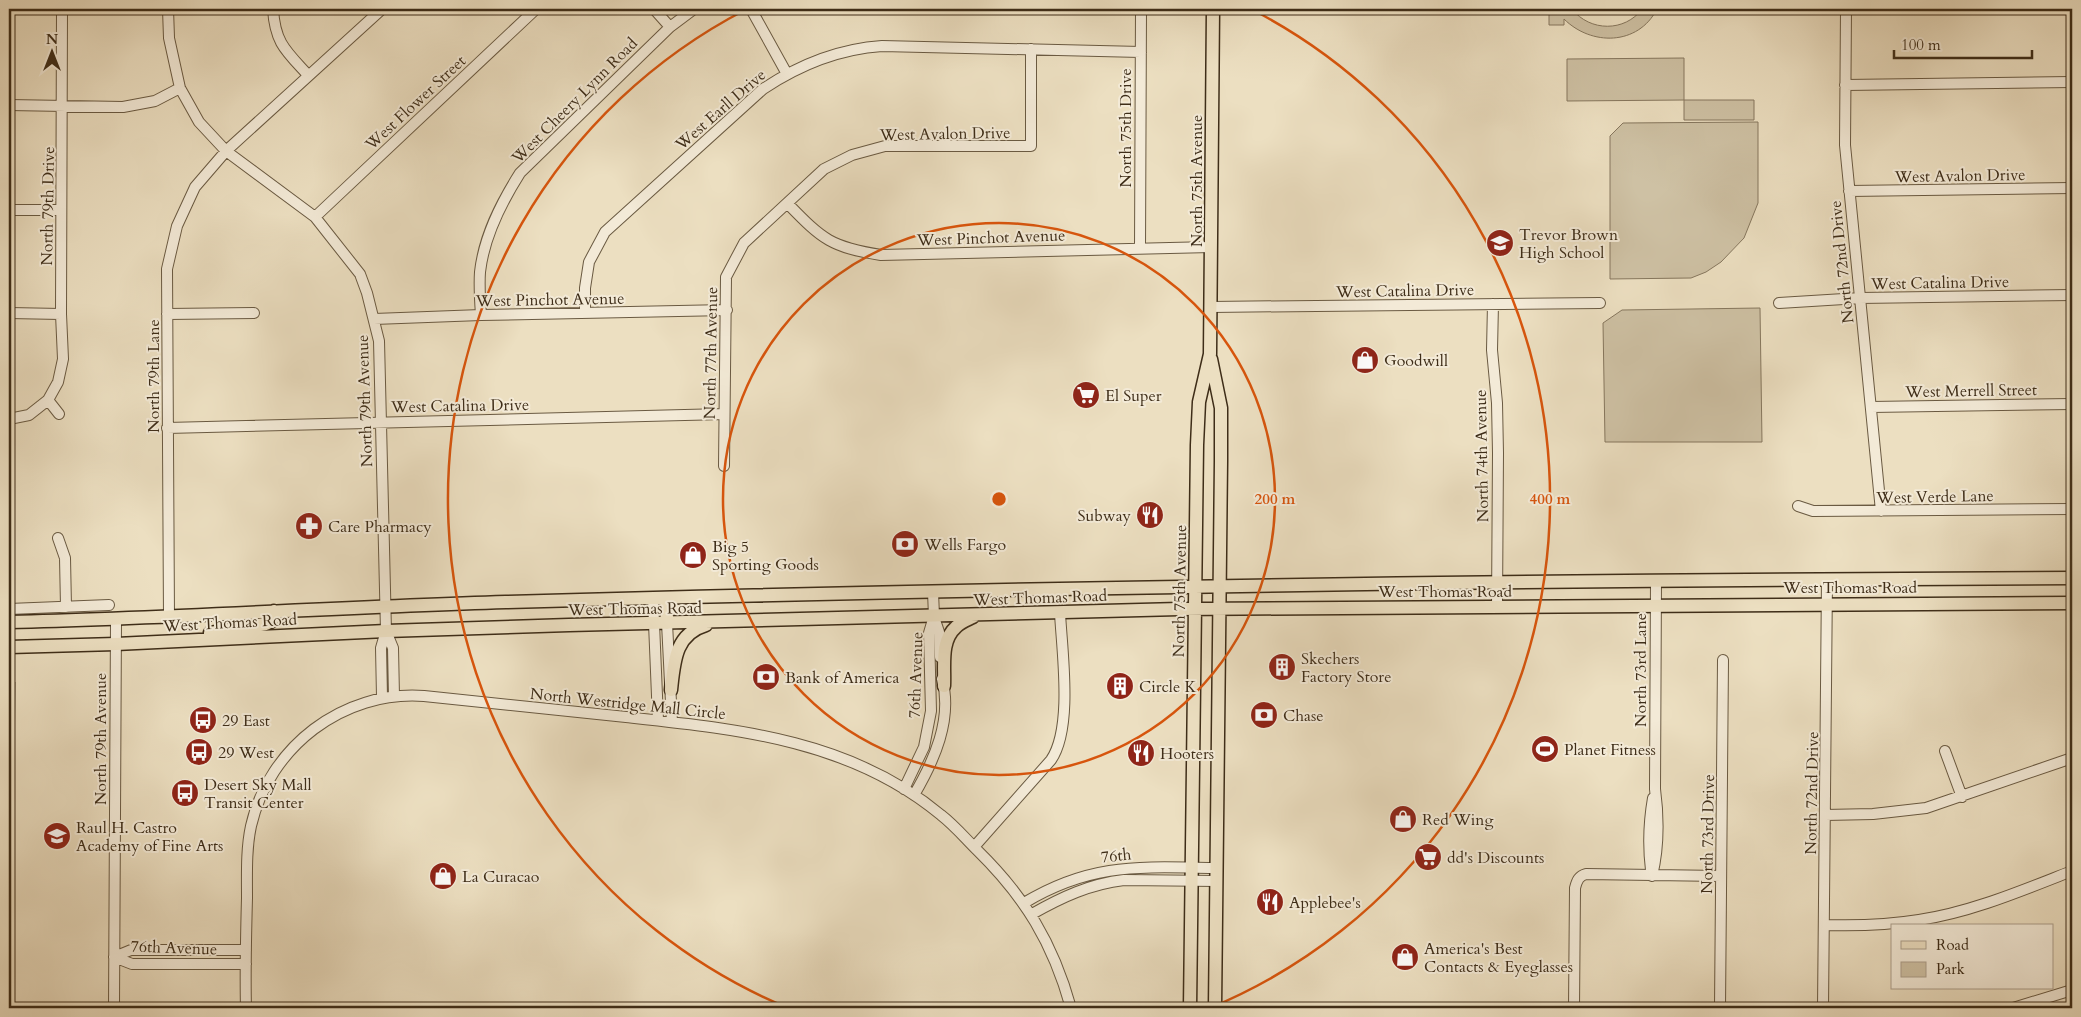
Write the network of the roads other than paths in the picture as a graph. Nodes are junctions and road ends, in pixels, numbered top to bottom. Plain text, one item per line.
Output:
1 (62, 9) edge
2 (168, 9) edge
3 (273, 9) edge
4 (382, 9) edge
5 (536, 9) edge
6 (654, 9) edge
7 (694, 9) edge
8 (752, 9) edge
9 (1141, 9) edge
10 (1213, 9) edge
11 (1846, 9) edge
12 (670, 27) junction
13 (1031, 49) junction
14 (1141, 52) junction
15 (787, 74) junction
16 (308, 75) junction
17 (2072, 82) edge
18 (1845, 85) junction
19 (180, 88) junction
20 (9, 105) edge
21 (63, 105) junction
22 (226, 150) junction
23 (2072, 188) edge
24 (1849, 191) junction
25 (788, 204) junction
26 (9, 210) edge
27 (61, 210) junction
28 (316, 217) junction
29 (1211, 247) junction
30 (1140, 248) junction
31 (2072, 295) edge
32 (1860, 298) junction
33 (1600, 303) dead end
34 (1779, 303) dead end
35 (1493, 304) junction
36 (1211, 307) junction
37 (727, 310) junction
38 (9, 313) edge
39 (254, 313) dead end
40 (585, 313) junction
41 (61, 314) junction
42 (168, 314) junction
43 (480, 315) junction
44 (374, 319) junction
45 (1210, 354) junction
46 (48, 400) junction
47 (2072, 404) edge
48 (1871, 407) junction
49 (59, 414) dead end
50 (724, 414) junction
51 (9, 419) edge
52 (381, 422) junction
53 (168, 428) junction
54 (724, 466) dead end
55 (1798, 506) dead end
56 (2072, 509) edge
57 (1881, 511) junction
58 (58, 538) dead end
59 (2072, 578) edge
60 (1827, 579) junction
61 (1656, 580) junction
62 (1497, 582) junction
63 (1220, 586) junction
64 (1196, 587) junction
65 (933, 592) junction
66 (666, 598) junction
67 (653, 599) junction
68 (1828, 603) junction
69 (2072, 603) edge
70 (1655, 604) junction
71 (109, 606) dead end
72 (386, 606) junction
73 (66, 607) junction
74 (1497, 607) junction
75 (9, 609) edge
76 (1196, 609) junction
77 (1220, 609) junction
78 (274, 611) junction
79 (1060, 613) junction
80 (975, 615) junction
81 (934, 616) junction
82 (169, 617) junction
83 (116, 620) junction
84 (9, 622) edge
85 (713, 622) junction
86 (667, 623) junction
87 (654, 624) junction
88 (386, 631) junction
89 (186, 641) junction
90 (116, 644) junction
91 (9, 647) edge
92 (1724, 660) dead end
93 (944, 686) junction
94 (671, 690) junction
95 (394, 696) junction
96 (382, 697) junction
97 (658, 720) junction
98 (672, 722) junction
99 (1945, 751) dead end
100 (2072, 758) edge
101 (904, 789) junction
102 (914, 795) junction
103 (1962, 797) junction
104 (1825, 815) junction
105 (974, 847) junction
106 (1217, 868) junction
107 (2072, 871) edge
108 (1192, 874) junction
109 (1652, 876) junction
110 (1721, 876) junction
111 (1217, 881) junction
112 (1024, 903) junction
113 (1032, 914) junction
114 (1824, 925) junction
115 (114, 957) junction
116 (246, 958) junction
117 (2072, 990) edge
118 (114, 1008) edge
119 (246, 1008) edge
120 (1071, 1008) edge
121 (1190, 1008) edge
122 (1215, 1008) edge
123 (1574, 1008) edge
124 (1720, 1008) edge
125 (1823, 1008) edge
126 (2013, 1008) edge

1 - 21 street, North 79th Drive
2 - 19 street, North 79th Avenue
3 - 16 street
4 - 16 street, North 79th Lane
5 - 28 street, West Flower Street
6 - 12 street
7 - 12 street, West Cheery Lynn Road
8 - 15 street
9 - 14 street, North 75th Drive
10 - 29 main road, North 75th Avenue
11 - 18 street, North 72nd Drive
12 - 43 street, West Cheery Lynn Road
13 - 14 street, West Earll Drive
13 - 15 street, West Earll Drive
13 - 25 street, West Avalon Drive
14 - 30 street, North 75th Drive
15 - 40 street, West Earll Drive
16 - 22 street, North 79th Lane
17 - 18 street
18 - 24 street, North 72nd Drive
19 - 21 street
19 - 22 street, North 79th Avenue
20 - 21 street
21 - 27 street, North 79th Drive
22 - 28 street, North 79th Avenue
22 - 42 street, North 79th Lane
23 - 24 street, West Avalon Drive
24 - 32 street, North 72nd Drive
25 - 30 street, West Pinchot Avenue
25 - 37 street, North 77th Avenue
26 - 27 street
27 - 41 street, North 79th Drive
28 - 44 street, North 79th Avenue
29 - 30 street, West Pinchot Avenue
29 - 36 main road, North 75th Avenue
31 - 32 street, West Catalina Drive
32 - 34 street, West Catalina Drive
32 - 48 street, North 72nd Drive
33 - 35 street, West Catalina Drive
35 - 36 street, West Catalina Drive
35 - 62 street, North 74th Avenue
36 - 45 main road, North 75th Avenue
37 - 40 street, West Pinchot Avenue
37 - 50 street, North 77th Avenue
38 - 41 street
39 - 42 street
40 - 43 street, West Pinchot Avenue
41 - 46 street, North 79th Drive
42 - 53 street, North 79th Lane
43 - 44 street, West Pinchot Avenue
44 - 52 street, North 79th Avenue
45 - 63 main road, North 75th Avenue
45 - 64 main road, North 75th Avenue
46 - 49 street
46 - 51 street
47 - 48 street, West Merrell Street
48 - 57 street, North 72nd Drive
50 - 52 street, West Catalina Drive
50 - 54 street, North 77th Avenue
52 - 53 street, West Catalina Drive
52 - 72 street, North 79th Avenue
53 - 82 street, North 79th Lane
55 - 57 street, West Verde Lane
56 - 57 street, West Verde Lane
58 - 73 street
59 - 60 main road, West Thomas Road
60 - 61 main road, West Thomas Road
60 - 68 street, North 72nd Drive
61 - 62 main road, West Thomas Road
61 - 70 street, North 73rd Lane
62 - 63 main road, West Thomas Road
62 - 74 street, North 74th Avenue
63 - 64 main road, West Thomas Road
63 - 77 main road, North 75th Avenue
64 - 65 main road, West Thomas Road
64 - 76 main road, North 75th Avenue
65 - 66 main road, West Thomas Road
65 - 81 street, 76th Avenue
66 - 67 main road, West Thomas Road
66 - 86 main road
67 - 72 main road, West Thomas Road
67 - 87 street
68 - 69 main road, West Thomas Road
68 - 70 main road, West Thomas Road
68 - 104 street, North 72nd Drive
70 - 74 main road, West Thomas Road
70 - 109 street, North 73rd Lane
71 - 73 street
72 - 78 main road, West Thomas Road
72 - 88 street, North 79th Avenue
73 - 75 street
74 - 77 main road, West Thomas Road
76 - 77 main road, West Thomas Road
76 - 79 main road, West Thomas Road
76 - 108 main road, North 75th Avenue
77 - 106 main road, North 75th Avenue
78 - 82 main road, West Thomas Road
78 - 89 main road
79 - 80 main road, West Thomas Road
79 - 105 street
80 - 81 main road, West Thomas Road
80 - 93 main road
81 - 85 main road, West Thomas Road
81 - 93 street, 76th Avenue
81 - 101 street, 76th Avenue
82 - 83 main road, West Thomas Road
83 - 84 main road, West Thomas Road
83 - 90 street, North 79th Avenue
85 - 86 main road, West Thomas Road
85 - 94 main road
86 - 87 main road, West Thomas Road
86 - 94 street
87 - 88 main road, West Thomas Road
87 - 97 street
88 - 89 main road, West Thomas Road
88 - 95 street
88 - 96 street
89 - 90 main road, West Thomas Road
90 - 91 main road, West Thomas Road
90 - 115 street, North 79th Avenue
92 - 110 street, North 73rd Drive
93 - 102 street, 76th Avenue
94 - 98 street
95 - 96 street, North Westridge Mall Circle
95 - 97 street, North Westridge Mall Circle
96 - 116 street, North Westridge Mall Circle
97 - 98 street, North Westridge Mall Circle
98 - 101 street, North Westridge Mall Circle
99 - 103 street
100 - 103 street
101 - 102 street, North Westridge Mall Circle
102 - 105 street, North Westridge Mall Circle
103 - 104 street
104 - 114 street, North 72nd Drive
105 - 112 street, North Westridge Mall Circle
106 - 108 street, 76th
106 - 111 main road, North 75th Avenue
107 - 114 street
108 - 111 street, 76th
108 - 112 street, 76th
108 - 113 street, 76th
108 - 121 main road, North 75th Avenue
109 - 110 street
109 - 123 street
110 - 124 street, North 73rd Drive
111 - 122 main road, North 75th Avenue
112 - 113 street, North Westridge Mall Circle
113 - 120 street, North Westridge Mall Circle
114 - 125 street, North 72nd Drive
115 - 116 street, 76th Avenue
115 - 118 street, North 79th Avenue
116 - 119 street, North Westridge Mall Circle
117 - 126 street

